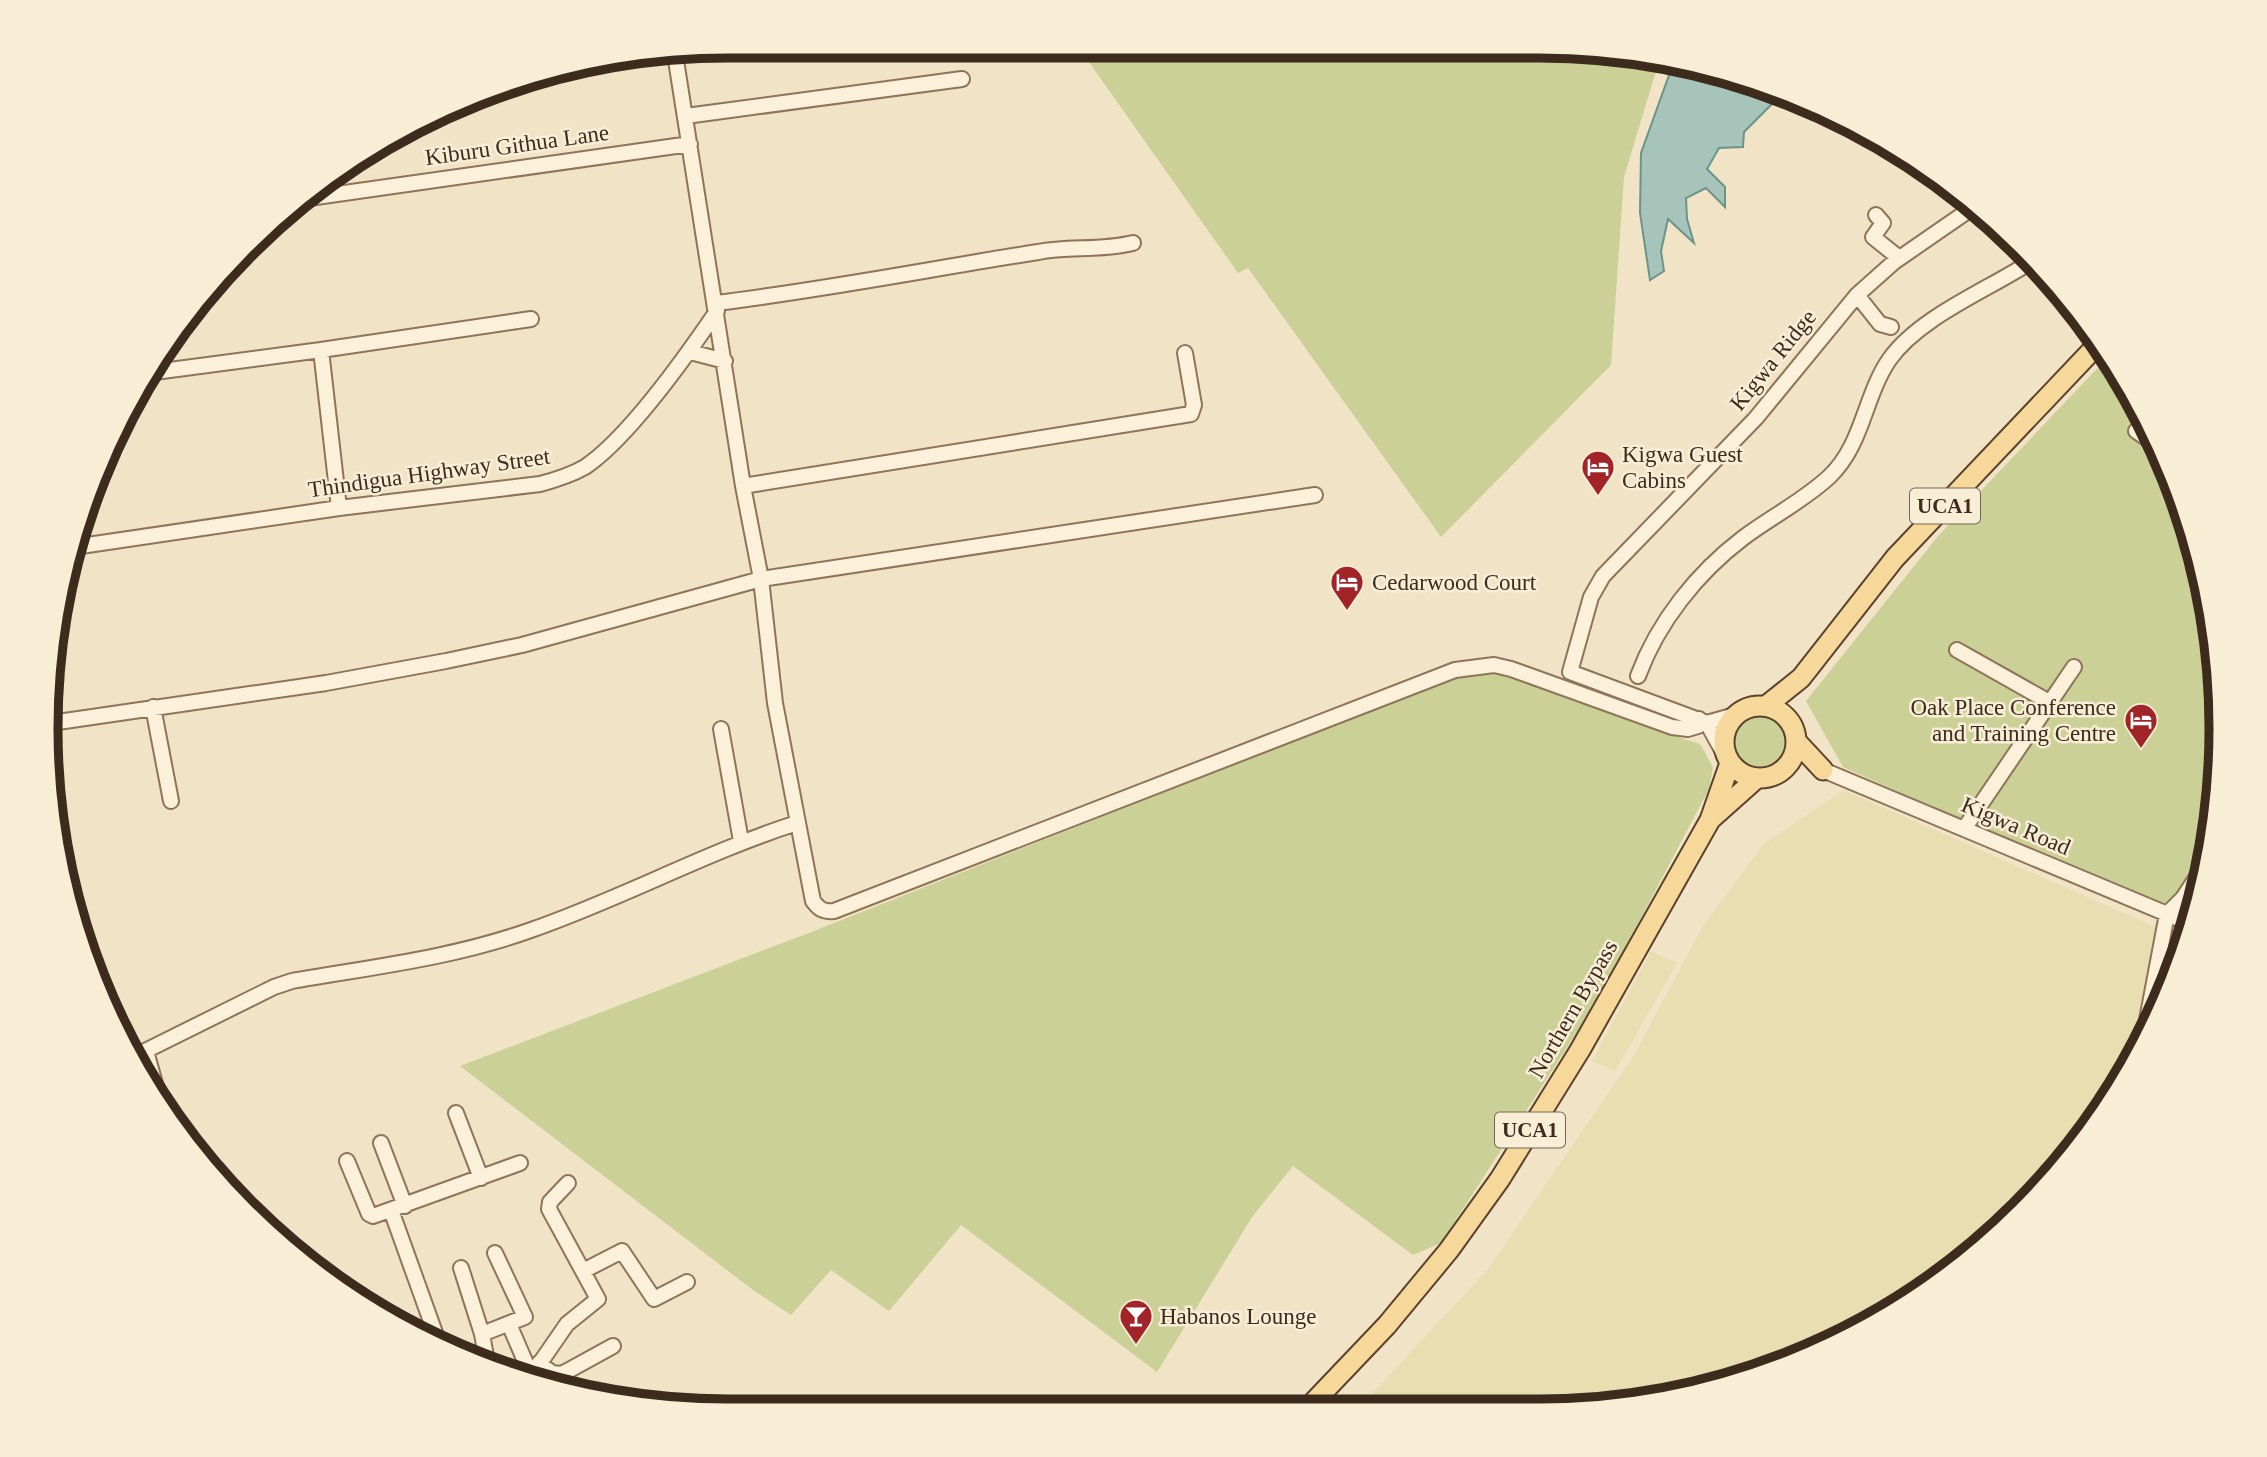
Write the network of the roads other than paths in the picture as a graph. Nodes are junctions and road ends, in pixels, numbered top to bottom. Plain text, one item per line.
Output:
1 (677, 60) edge
2 (962, 79) dead end
3 (686, 116) junction
4 (690, 144) junction
5 (319, 197) edge
6 (1966, 212) edge
7 (1876, 215) dead end
8 (1133, 243) dead end
9 (1899, 258) junction
10 (2024, 266) edge
11 (1857, 296) junction
12 (716, 307) junction
13 (531, 319) dead end
14 (1905, 341) junction
15 (321, 350) junction
16 (2092, 350) edge
17 (690, 352) junction
18 (1185, 353) dead end
19 (725, 361) junction
20 (162, 371) edge
21 (2136, 431) dead end
22 (2141, 434) edge
23 (743, 486) junction
24 (1315, 495) dead end
25 (339, 508) junction
26 (84, 546) edge
27 (761, 579) junction
28 (1957, 650) dead end
29 (2074, 667) dead end
30 (1638, 676) dead end
31 (1801, 678) junction
32 (2051, 703) junction
33 (1766, 706) junction
34 (153, 707) junction
35 (1735, 715) junction
36 (1787, 719) junction
37 (1703, 721) junction
38 (58, 722) edge
39 (722, 729) dead end
40 (1796, 741) junction
41 (1728, 761) junction
42 (1785, 768) junction
43 (1823, 770) junction
44 (1757, 778) junction
45 (171, 801) dead end
46 (1710, 820) junction
47 (797, 823) junction
48 (1964, 829) junction
49 (741, 841) junction
50 (2189, 889) edge
51 (2167, 914) junction
52 (2181, 919) edge
53 (2150, 1002) edge
54 (142, 1053) edge
55 (456, 1113) dead end
56 (382, 1143) dead end
57 (347, 1161) dead end
58 (520, 1163) dead end
59 (481, 1178) junction
60 (568, 1183) dead end
61 (398, 1208) junction
62 (495, 1253) dead end
63 (461, 1268) dead end
64 (585, 1270) junction
65 (687, 1282) dead end
66 (509, 1324) junction
67 (435, 1331) edge
68 (482, 1334) junction
69 (613, 1346) dead end
70 (485, 1353) edge
71 (533, 1370) edge
72 (535, 1370) edge
73 (544, 1373) edge
74 (1317, 1399) edge

1 - 3 street
2 - 3 street
3 - 4 street
4 - 5 street, Kiburu Githua Lane
4 - 12 street
6 - 9 street, Kigwa Ridge
7 - 9 street
8 - 12 street
9 - 11 street, Kigwa Ridge
10 - 14 street
11 - 14 street
11 - 37 street, Kigwa Ridge
12 - 17 street, Thindigua Highway Street
12 - 19 street
13 - 15 street
14 - 30 street
15 - 20 street
15 - 25 street
16 - 31 main road, UCA1
17 - 19 street
17 - 25 street, Thindigua Highway Street
18 - 23 street
19 - 23 street
21 - 22 street
23 - 27 street
24 - 27 street
25 - 26 street, Thindigua Highway Street
27 - 34 street
27 - 47 street
28 - 32 street
29 - 32 street
31 - 33 main road, UCA1
31 - 36 main road, UCA1
32 - 48 street
33 - 35 main road
33 - 36 main road
34 - 38 street
34 - 45 street
35 - 37 street
35 - 41 main road
36 - 40 main road
37 - 41 street
37 - 47 street
39 - 49 street
40 - 42 main road
40 - 43 main road
41 - 44 main road
41 - 46 main road, UCA1
42 - 43 main road
42 - 44 main road
43 - 48 street, Kigwa Road
44 - 46 main road, UCA1
46 - 74 main road, Northern Bypass / UCA1
47 - 49 street
48 - 51 street, Kigwa Road
49 - 54 street
50 - 51 street
51 - 52 street, Kigwa Road
51 - 53 street
55 - 59 street
56 - 61 street
57 - 61 street
58 - 59 street
59 - 61 street
60 - 64 street
61 - 67 street
62 - 66 street
63 - 68 street
64 - 65 street
64 - 72 street
66 - 68 street
66 - 71 street
68 - 70 street
69 - 73 street

